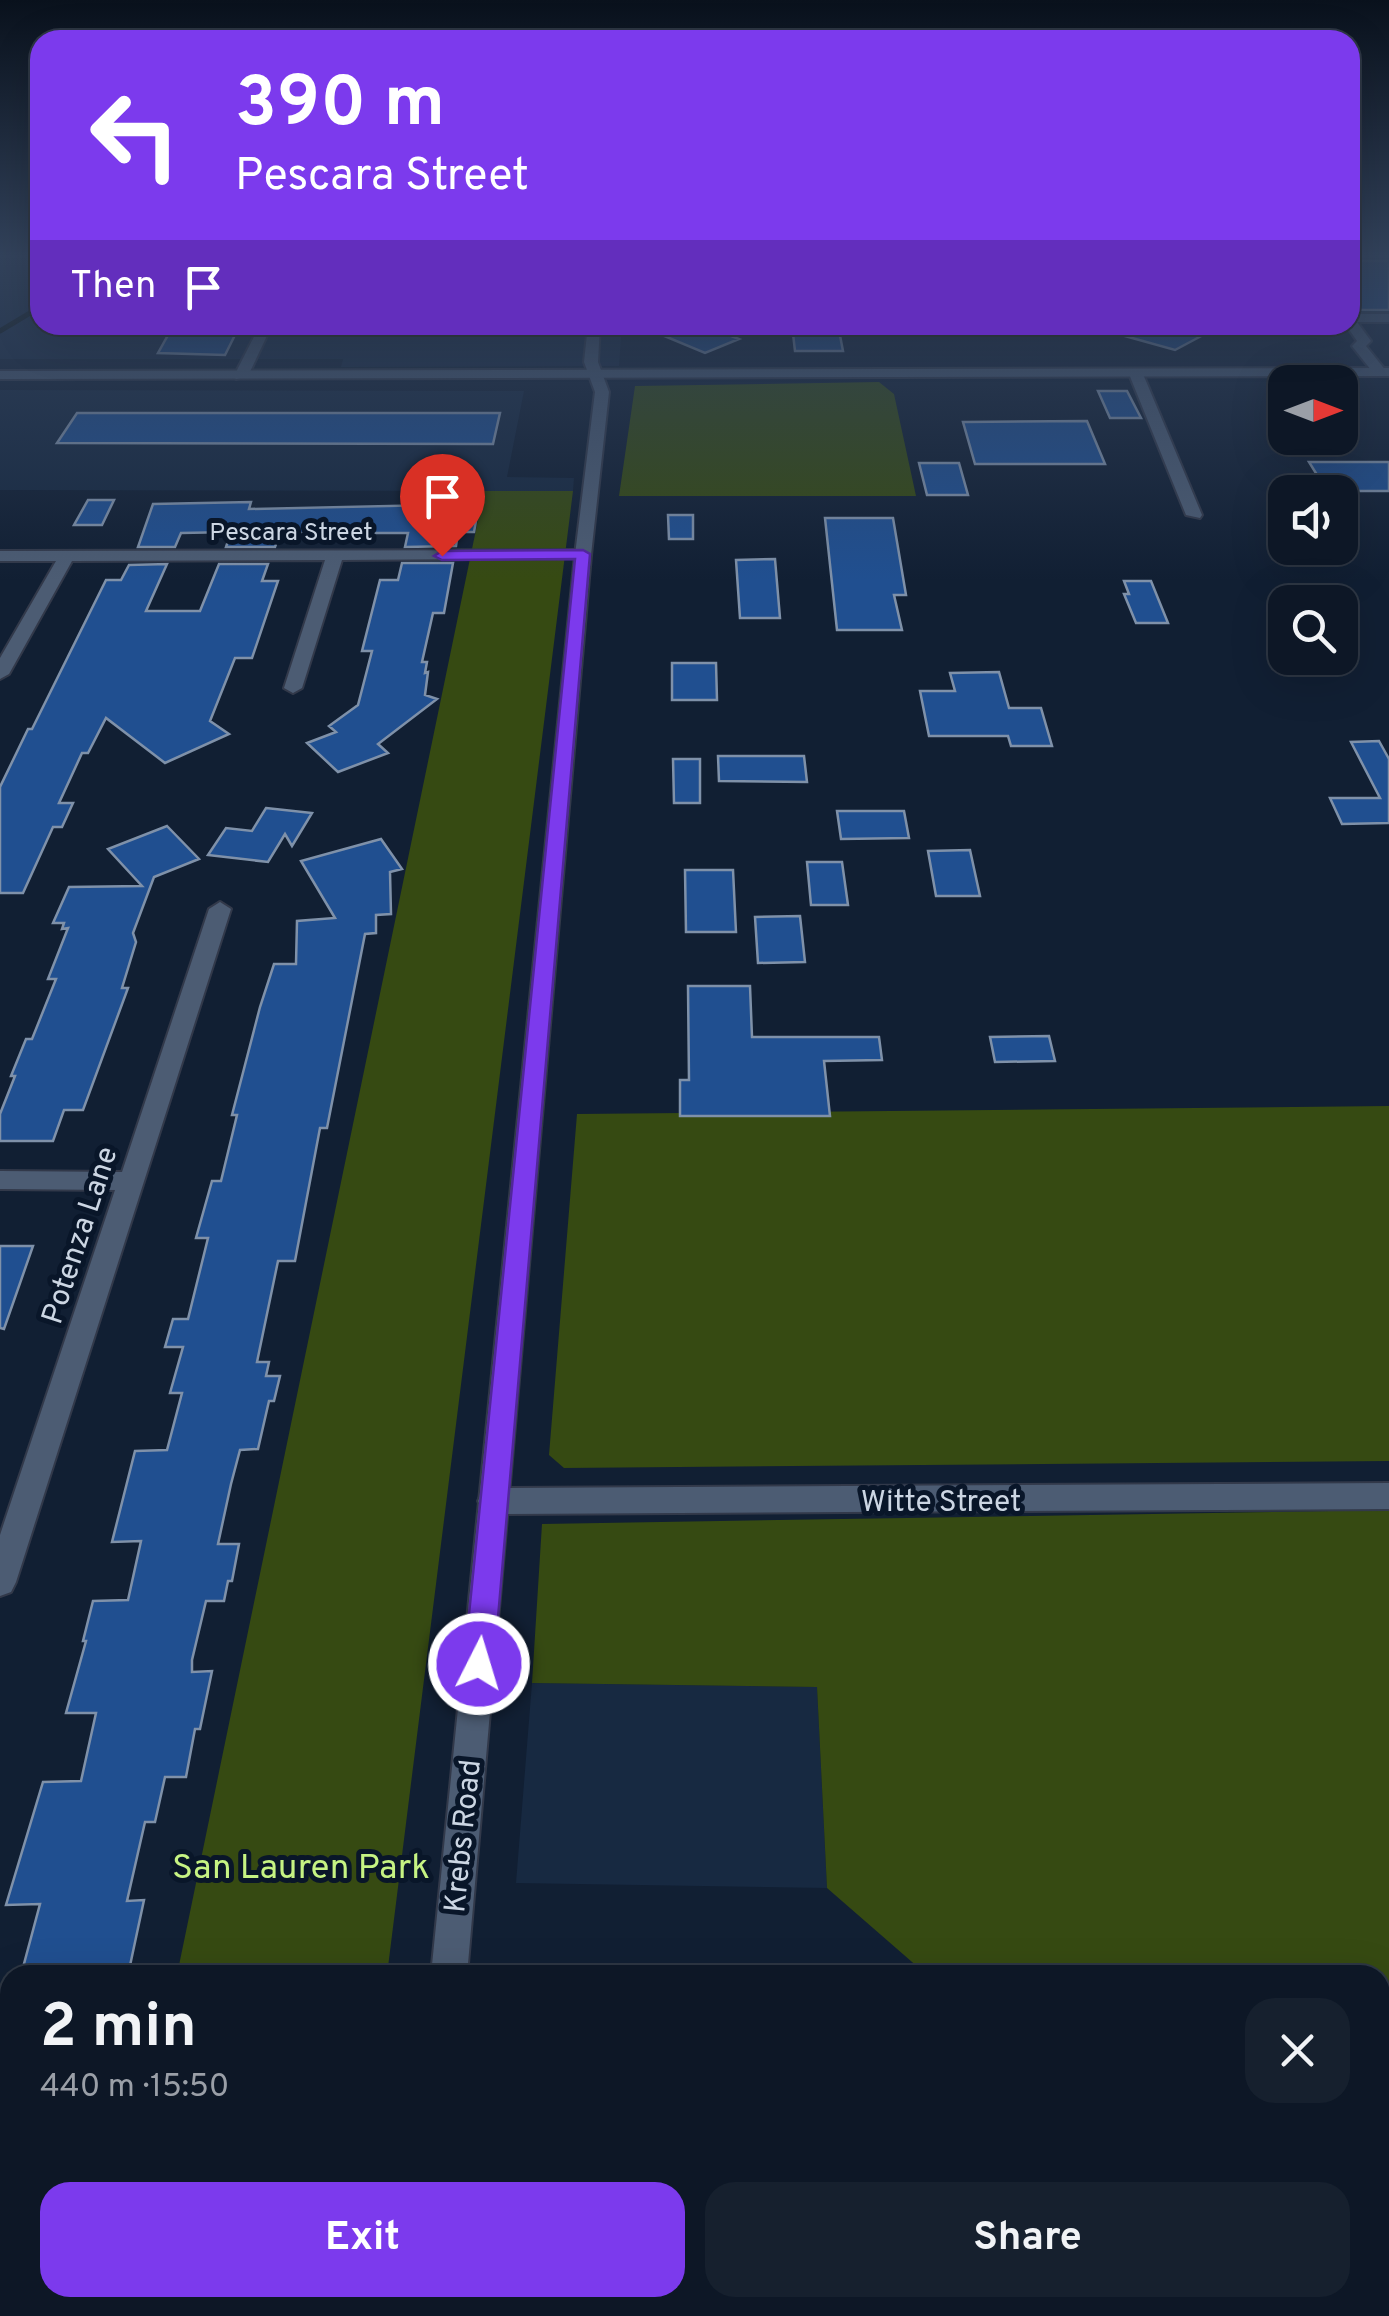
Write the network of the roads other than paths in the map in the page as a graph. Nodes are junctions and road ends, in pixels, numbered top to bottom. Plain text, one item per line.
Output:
1 (247, 365) edge
2 (592, 365) edge
3 (1385, 372) edge
4 (1136, 374) junction
5 (0, 376) edge
6 (242, 376) junction
7 (596, 376) junction
8 (1194, 515) dead end
9 (583, 554) junction
10 (0, 556) edge
11 (67, 556) junction
12 (336, 556) junction
13 (0, 674) edge
14 (293, 688) dead end
15 (220, 909) dead end
16 (0, 1180) edge
17 (131, 1180) junction
18 (1389, 1496) edge
19 (493, 1501) junction
20 (0, 1582) edge
21 (449, 1965) edge

1 - 6 street
2 - 7 street, Krebs Road
3 - 4 street
4 - 7 street
4 - 8 street
5 - 6 street
6 - 7 street
7 - 9 street, Krebs Road
9 - 12 street, Pescara Street
9 - 19 street, Krebs Road
10 - 11 street, Pescara Street
11 - 12 street, Pescara Street
11 - 13 street
12 - 14 street
15 - 17 street, Potenza Lane
16 - 17 street
17 - 20 street, Potenza Lane
18 - 19 street, Witte Street
19 - 21 street, Krebs Road

